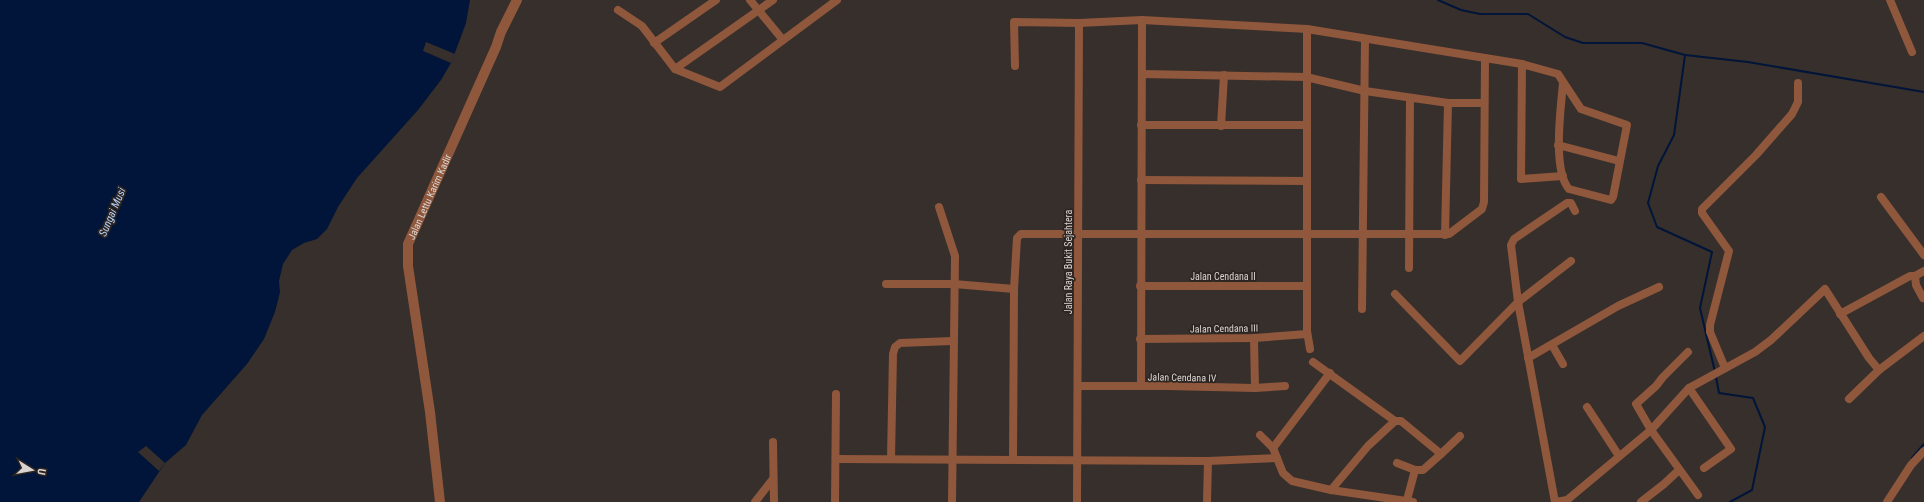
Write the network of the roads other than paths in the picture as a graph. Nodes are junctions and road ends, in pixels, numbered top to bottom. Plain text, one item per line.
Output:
1 (517, 0) edge
2 (715, 0) edge
3 (750, 0) edge
4 (773, 0) edge
5 (837, 0) edge
6 (1890, 0) edge
7 (618, 10) dead end
8 (760, 10) junction
9 (1142, 20) junction
10 (1079, 23) junction
11 (1307, 29) junction
12 (1365, 39) junction
13 (783, 40) junction
14 (654, 43) junction
15 (1912, 52) dead end
16 (1485, 58) junction
17 (1522, 64) junction
18 (1015, 66) dead end
19 (674, 70) junction
20 (1142, 74) junction
21 (1224, 75) junction
22 (1306, 77) junction
23 (1563, 82) junction
24 (1798, 83) dead end
25 (1364, 91) junction
26 (1410, 98) junction
27 (1448, 103) junction
28 (1484, 103) junction
29 (1141, 125) junction
30 (1307, 125) junction
31 (1221, 126) junction
32 (1558, 145) junction
33 (1619, 161) junction
34 (1563, 176) junction
35 (1141, 180) junction
36 (1307, 181) junction
37 (1881, 197) dead end
38 (938, 207) dead end
39 (1575, 211) dead end
40 (1078, 234) junction
41 (1141, 234) junction
42 (1307, 234) junction
43 (1362, 235) junction
44 (1408, 235) junction
45 (1445, 235) junction
46 (1924, 255) edge
47 (1572, 261) dead end
48 (1409, 268) dead end
49 (1924, 271) edge
50 (1915, 276) junction
51 (886, 284) dead end
52 (954, 284) junction
53 (1140, 286) junction
54 (1307, 286) junction
55 (1659, 287) dead end
56 (1014, 289) junction
57 (1395, 294) dead end
58 (1923, 298) edge
59 (1518, 302) junction
60 (1362, 309) dead end
61 (1840, 314) junction
62 (1308, 334) junction
63 (1924, 336) edge
64 (1254, 338) junction
65 (1140, 339) junction
66 (953, 341) junction
67 (1552, 345) junction
68 (1310, 349) dead end
69 (1688, 352) dead end
70 (1528, 358) junction
71 (1313, 362) dead end
72 (1563, 364) dead end
73 (1722, 370) junction
74 (1879, 370) junction
75 (1330, 373) junction
76 (1078, 386) junction
77 (1141, 386) junction
78 (1285, 386) dead end
79 (1255, 388) junction
80 (1689, 388) junction
81 (836, 394) dead end
82 (1848, 399) dead end
83 (1587, 407) dead end
84 (1395, 421) junction
85 (1651, 430) junction
86 (1260, 435) dead end
87 (1460, 436) dead end
88 (773, 442) dead end
89 (1273, 448) junction
90 (1924, 450) edge
91 (1441, 454) junction
92 (1619, 456) junction
93 (1277, 458) junction
94 (836, 459) junction
95 (891, 459) junction
96 (953, 460) junction
97 (1013, 460) junction
98 (1077, 460) junction
99 (1208, 461) junction
100 (1397, 463) dead end
101 (1704, 468) dead end
102 (1415, 470) junction
103 (1679, 470) junction
104 (774, 479) junction
105 (1331, 490) junction
106 (1698, 495) dead end
107 (1410, 501) edge
108 (1568, 501) edge
109 (440, 502) edge
110 (755, 502) edge
111 (774, 502) edge
112 (835, 502) edge
113 (952, 502) edge
114 (1077, 502) edge
115 (1207, 502) edge
116 (1556, 502) edge
117 (1641, 502) edge
118 (1887, 502) edge

1 - 109 street, Jalan Lettu Karim Kadir
2 - 14 street
3 - 8 street
4 - 8 street
5 - 13 street
6 - 15 street
7 - 14 street
8 - 13 street
8 - 19 street
9 - 10 street
9 - 11 street
9 - 20 street
10 - 18 street
10 - 40 street, Jalan Raya Bukit Sejahtera
11 - 12 street
11 - 22 street
12 - 16 street
12 - 25 street
13 - 19 street
14 - 19 street
16 - 17 street
16 - 28 street
17 - 23 street
17 - 34 street
20 - 21 street
20 - 29 street
21 - 22 street
21 - 31 street
22 - 25 street
22 - 30 street
23 - 32 street
23 - 33 street
24 - 73 street
25 - 26 street
25 - 43 street
26 - 27 street
26 - 44 street
27 - 28 street
27 - 45 street
28 - 45 street
29 - 31 street
29 - 35 street
30 - 31 street
30 - 36 street
32 - 33 street
32 - 34 street
33 - 34 street
35 - 36 street
35 - 41 street
36 - 42 street
37 - 46 street
38 - 52 street
39 - 59 street
40 - 41 street
40 - 56 street
40 - 76 street, Jalan Raya Bukit Sejahtera
41 - 42 street
41 - 53 street
42 - 43 street
42 - 54 street
43 - 44 street
43 - 60 street
44 - 45 street
44 - 48 street
47 - 59 street
49 - 50 street
50 - 58 street
50 - 61 street
51 - 52 street
52 - 56 street
52 - 66 street
53 - 54 street, Jalan Cendana II
53 - 65 street
54 - 62 street
55 - 67 street
56 - 97 street
57 - 59 street
59 - 70 street
61 - 73 street
61 - 74 street
62 - 64 street, Jalan Cendana III
62 - 68 street
63 - 74 street
64 - 65 street, Jalan Cendana III
64 - 79 street
65 - 77 street
66 - 95 street
66 - 96 street
67 - 70 street
67 - 72 street
69 - 85 street
70 - 116 street
71 - 75 street
73 - 80 street
74 - 82 street
75 - 84 street
75 - 89 street
76 - 77 street, Jalan Cendana IV
76 - 98 street, Jalan Raya Bukit Sejahtera
77 - 79 street, Jalan Cendana IV
78 - 79 street, Jalan Cendana IV
80 - 85 street
80 - 101 street
81 - 94 street
83 - 92 street
84 - 91 street
84 - 105 street
85 - 92 street
85 - 103 street
86 - 89 street
87 - 91 street
88 - 104 street
89 - 93 street
90 - 118 street
91 - 102 street
92 - 108 street
93 - 99 street
93 - 105 street
94 - 95 street
94 - 112 street
95 - 96 street
96 - 97 street
96 - 113 street
97 - 98 street
98 - 99 street
98 - 114 street, Jalan Raya Bukit Sejahtera
99 - 115 street
100 - 102 street
102 - 107 street
103 - 106 street
103 - 117 street
104 - 110 street
104 - 111 street
105 - 107 street
108 - 116 street

